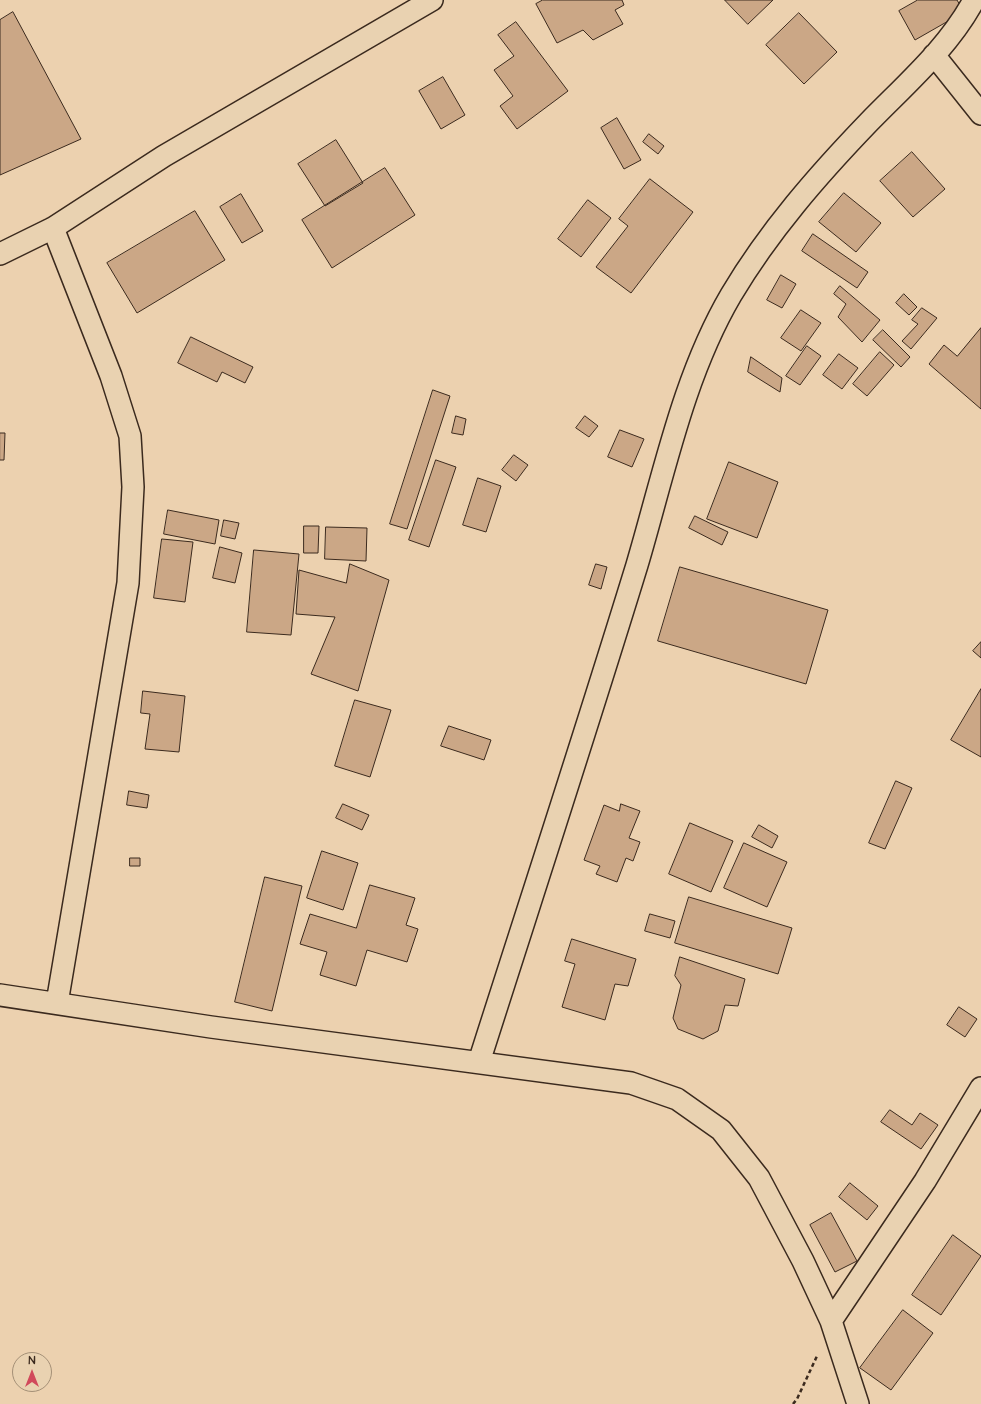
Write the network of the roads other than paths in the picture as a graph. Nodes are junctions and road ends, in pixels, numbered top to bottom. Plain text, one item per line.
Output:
1 (432, 0) edge
2 (974, 0) edge
3 (934, 55) junction
4 (981, 114) edge
5 (53, 228) junction
6 (0, 254) edge
7 (0, 995) edge
8 (57, 1003) junction
9 (479, 1062) junction
10 (981, 1088) edge
11 (831, 1321) junction
12 (858, 1404) edge

1 - 5 street
2 - 3 street
3 - 4 street
3 - 9 street
5 - 6 street
5 - 8 street
7 - 8 street
8 - 9 street
9 - 11 street
10 - 11 street
11 - 12 street

